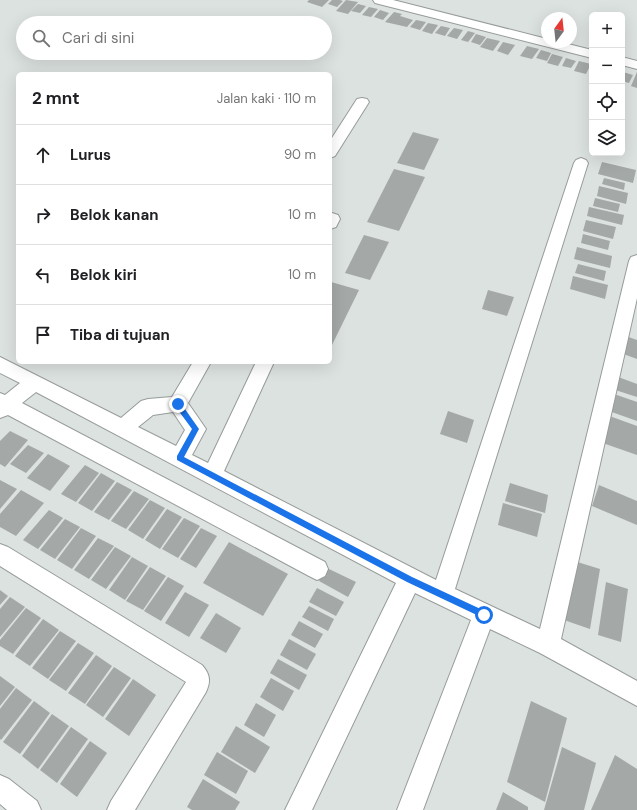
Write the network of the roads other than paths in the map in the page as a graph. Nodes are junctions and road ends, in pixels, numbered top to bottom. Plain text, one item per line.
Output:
1 (379, 0) edge
2 (589, 53) edge
3 (625, 62) edge
4 (637, 65) edge
5 (362, 102) dead end
6 (332, 150) edge
7 (581, 163) dead end
8 (637, 261) edge
9 (0, 364) edge
10 (201, 364) edge
11 (264, 364) edge
12 (35, 382) junction
13 (178, 404) junction
14 (2, 405) edge
15 (123, 428) junction
16 (180, 458) junction
17 (212, 475) junction
18 (0, 554) edge
19 (317, 569) dead end
20 (410, 579) junction
21 (442, 595) junction
22 (484, 615) junction
23 (548, 645) junction
24 (637, 694) edge
25 (0, 788) edge
26 (28, 810) edge
27 (120, 810) edge
28 (298, 810) edge
29 (410, 810) edge

1 - 2 street
3 - 4 street
5 - 6 street
7 - 21 street
8 - 23 street
9 - 12 street
10 - 13 street
11 - 17 street
12 - 14 street
12 - 15 street
13 - 15 street
13 - 16 street
14 - 19 street
15 - 16 street
16 - 17 street
17 - 20 street
18 - 27 street
20 - 21 street
20 - 28 street
21 - 22 street
22 - 23 street
22 - 29 street
23 - 24 street
25 - 26 street

